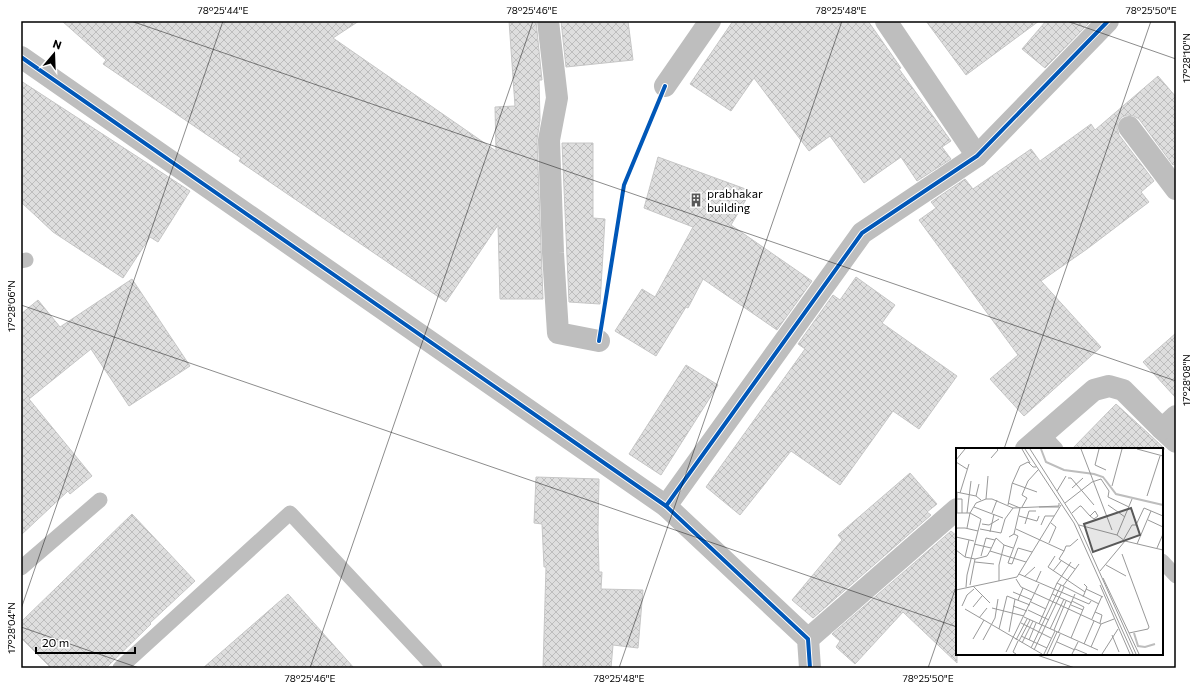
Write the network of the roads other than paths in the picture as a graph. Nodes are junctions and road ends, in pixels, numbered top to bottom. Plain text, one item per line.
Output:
1 (548, 21) edge
2 (710, 21) edge
3 (886, 21) edge
4 (1108, 21) edge
5 (21, 57) edge
6 (665, 86) dead end
7 (1129, 127) dead end
8 (977, 156) junction
9 (1176, 189) edge
10 (599, 341) dead end
11 (1172, 429) edge
12 (1050, 442) edge
13 (1029, 448) edge
14 (100, 500) dead end
15 (666, 506) junction
16 (956, 510) edge
17 (1163, 562) edge
18 (21, 568) edge
19 (1176, 576) edge
20 (808, 639) junction
21 (120, 668) edge
22 (435, 668) edge
23 (810, 668) edge

1 - 10 street
2 - 6 street
3 - 8 street
4 - 8 street
5 - 15 street
7 - 9 street
8 - 15 street
11 - 12 street
12 - 13 street
14 - 18 lane
15 - 20 street
16 - 20 street
17 - 19 lane
20 - 23 street
21 - 22 lane

